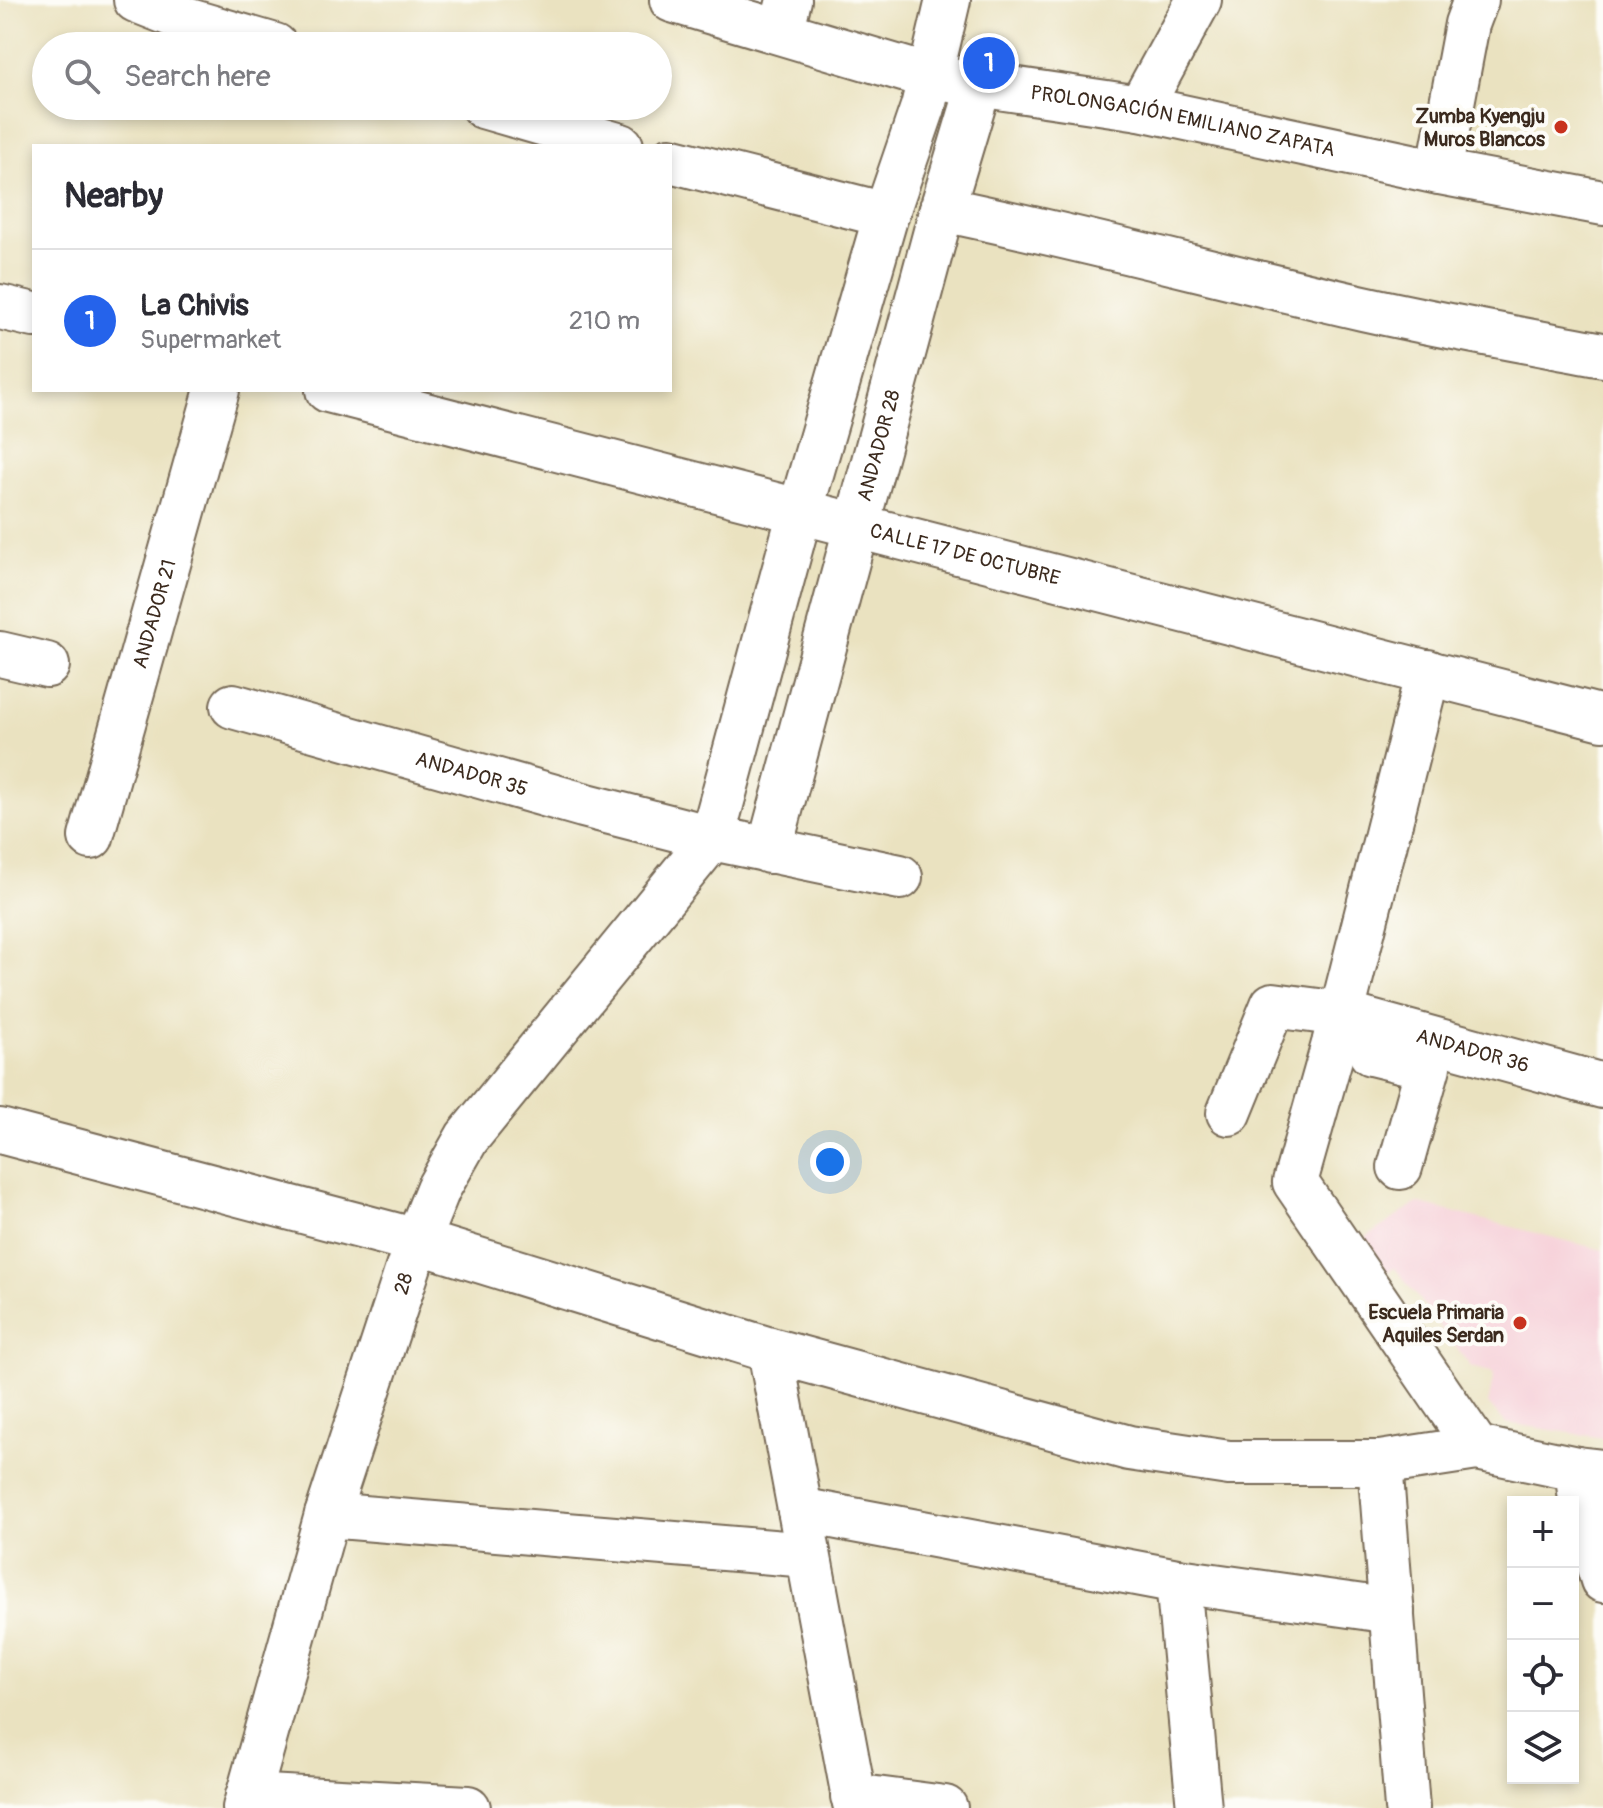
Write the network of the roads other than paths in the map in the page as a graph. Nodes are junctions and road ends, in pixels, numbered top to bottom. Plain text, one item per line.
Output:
1 (136, 0) edge
2 (672, 0) edge
3 (948, 0) edge
4 (1199, 0) edge
5 (1476, 0) edge
6 (785, 16) edge
7 (227, 32) edge
8 (930, 77) junction
9 (979, 86) junction
10 (1140, 108) junction
11 (531, 120) edge
12 (614, 144) edge
13 (672, 161) edge
14 (1439, 172) junction
15 (1603, 203) edge
16 (942, 209) junction
17 (886, 215) junction
18 (0, 307) edge
19 (32, 315) edge
20 (1603, 355) edge
21 (216, 392) edge
22 (336, 392) edge
23 (800, 512) junction
24 (855, 526) junction
25 (0, 654) edge
26 (47, 665) dead end
27 (1428, 672) junction
28 (233, 706) dead end
29 (1603, 718) edge
30 (91, 837) dead end
31 (712, 838) junction
32 (769, 851) junction
33 (900, 877) dead end
34 (1338, 1029) junction
35 (1603, 1086) edge
36 (1229, 1113) dead end
37 (0, 1131) edge
38 (1400, 1167) dead end
39 (417, 1241) junction
40 (770, 1350) junction
41 (1477, 1448) junction
42 (1380, 1463) junction
43 (1590, 1471) edge
44 (800, 1510) junction
45 (327, 1515) junction
46 (808, 1555) junction
47 (1603, 1580) edge
48 (1178, 1581) junction
49 (1392, 1611) junction
50 (247, 1802) edge
51 (854, 1802) edge
52 (468, 1808) edge
53 (945, 1808) edge
54 (1199, 1808) edge
55 (1407, 1808) edge

1 - 7 street
2 - 6 street, PROLONGACIÓN EMILIANO ZAPATA
3 - 8 street
4 - 10 street
5 - 14 street
6 - 8 street, PROLONGACIÓN EMILIANO ZAPATA
8 - 9 street, PROLONGACIÓN EMILIANO ZAPATA
8 - 17 street
9 - 10 street, PROLONGACIÓN EMILIANO ZAPATA
9 - 16 street, ANDADOR 28
10 - 14 street, PROLONGACIÓN EMILIANO ZAPATA
11 - 12 street
13 - 17 street
14 - 15 street, PROLONGACIÓN EMILIANO ZAPATA
16 - 20 street
16 - 24 street, ANDADOR 28
17 - 23 street
18 - 19 street
21 - 30 street, ANDADOR 21
22 - 23 street, CALLE 17 DE OCTUBRE
23 - 24 street, CALLE 17 DE OCTUBRE
23 - 31 street
24 - 27 street, CALLE 17 DE OCTUBRE
24 - 32 street, ANDADOR 28
25 - 26 street
27 - 29 street, CALLE 17 DE OCTUBRE
27 - 34 street
28 - 31 street, ANDADOR 35
31 - 32 street, ANDADOR 35
31 - 39 street, 28
32 - 33 street, ANDADOR 35
34 - 35 street, ANDADOR 36
34 - 36 street
34 - 38 street
34 - 41 street
37 - 39 street
39 - 40 street
39 - 45 street, 28
40 - 42 street
40 - 44 street
41 - 42 street
41 - 43 street
42 - 49 street
43 - 47 street
44 - 46 street
44 - 48 street
45 - 46 street
45 - 50 street, 28
46 - 51 street
48 - 49 street
48 - 54 street
49 - 55 street
50 - 52 street
51 - 53 street

